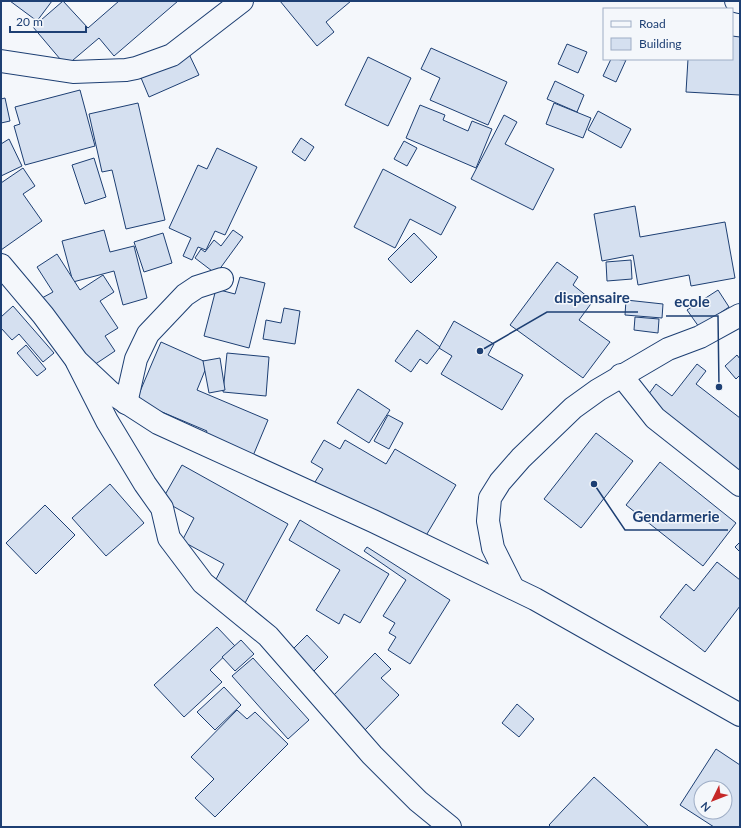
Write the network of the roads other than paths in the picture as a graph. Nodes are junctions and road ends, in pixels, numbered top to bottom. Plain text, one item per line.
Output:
1 (242, 1) edge
2 (736, 1) edge
3 (740, 2) edge
4 (1, 62) edge
5 (1, 265) edge
6 (222, 279) dead end
7 (740, 315) edge
8 (77, 361) junction
9 (621, 376) junction
10 (126, 403) junction
11 (740, 486) edge
12 (513, 588) junction
13 (740, 716) edge
14 (450, 827) edge

1 - 4 street
2 - 3 street
5 - 8 street
6 - 10 street
7 - 9 street
8 - 10 street
8 - 14 street
9 - 11 street
9 - 12 street
10 - 12 street
12 - 13 street

